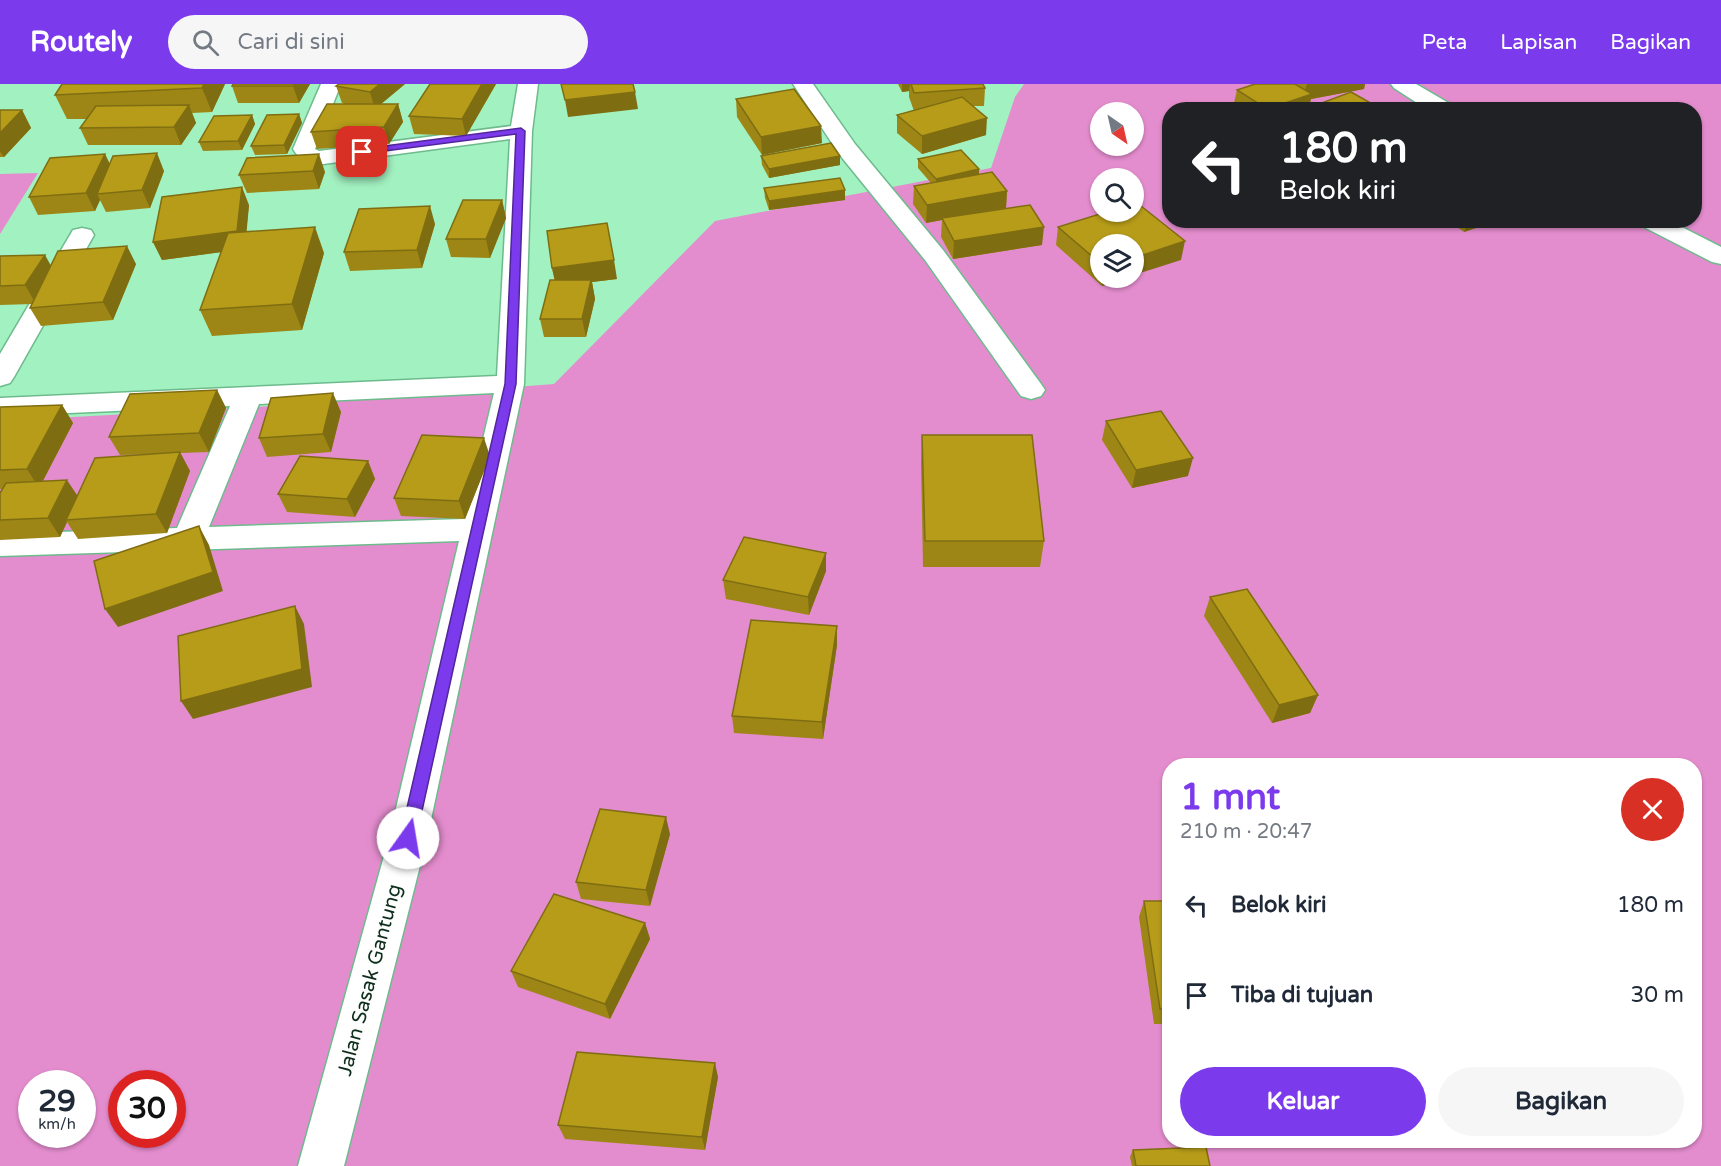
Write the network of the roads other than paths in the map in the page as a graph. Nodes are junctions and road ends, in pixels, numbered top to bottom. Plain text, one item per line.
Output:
1 (331, 84) edge
2 (528, 84) edge
3 (803, 84) edge
4 (1410, 85) edge
5 (1433, 102) edge
6 (521, 131) junction
7 (1664, 228) edge
8 (82, 235) dead end
9 (1721, 257) edge
10 (0, 377) edge
11 (510, 384) junction
12 (1031, 390) dead end
13 (248, 396) junction
14 (0, 407) edge
15 (478, 529) junction
16 (189, 537) junction
17 (0, 545) edge
18 (321, 1166) edge

1 - 6 street
2 - 6 street, Jalan Sasak Gantung
3 - 12 street
4 - 5 street
6 - 11 street, Jalan Sasak Gantung
7 - 9 street
8 - 10 street
11 - 13 street
11 - 15 street, Jalan Sasak Gantung
13 - 14 street
13 - 16 street
15 - 16 street
15 - 18 street, Jalan Sasak Gantung
16 - 17 street

